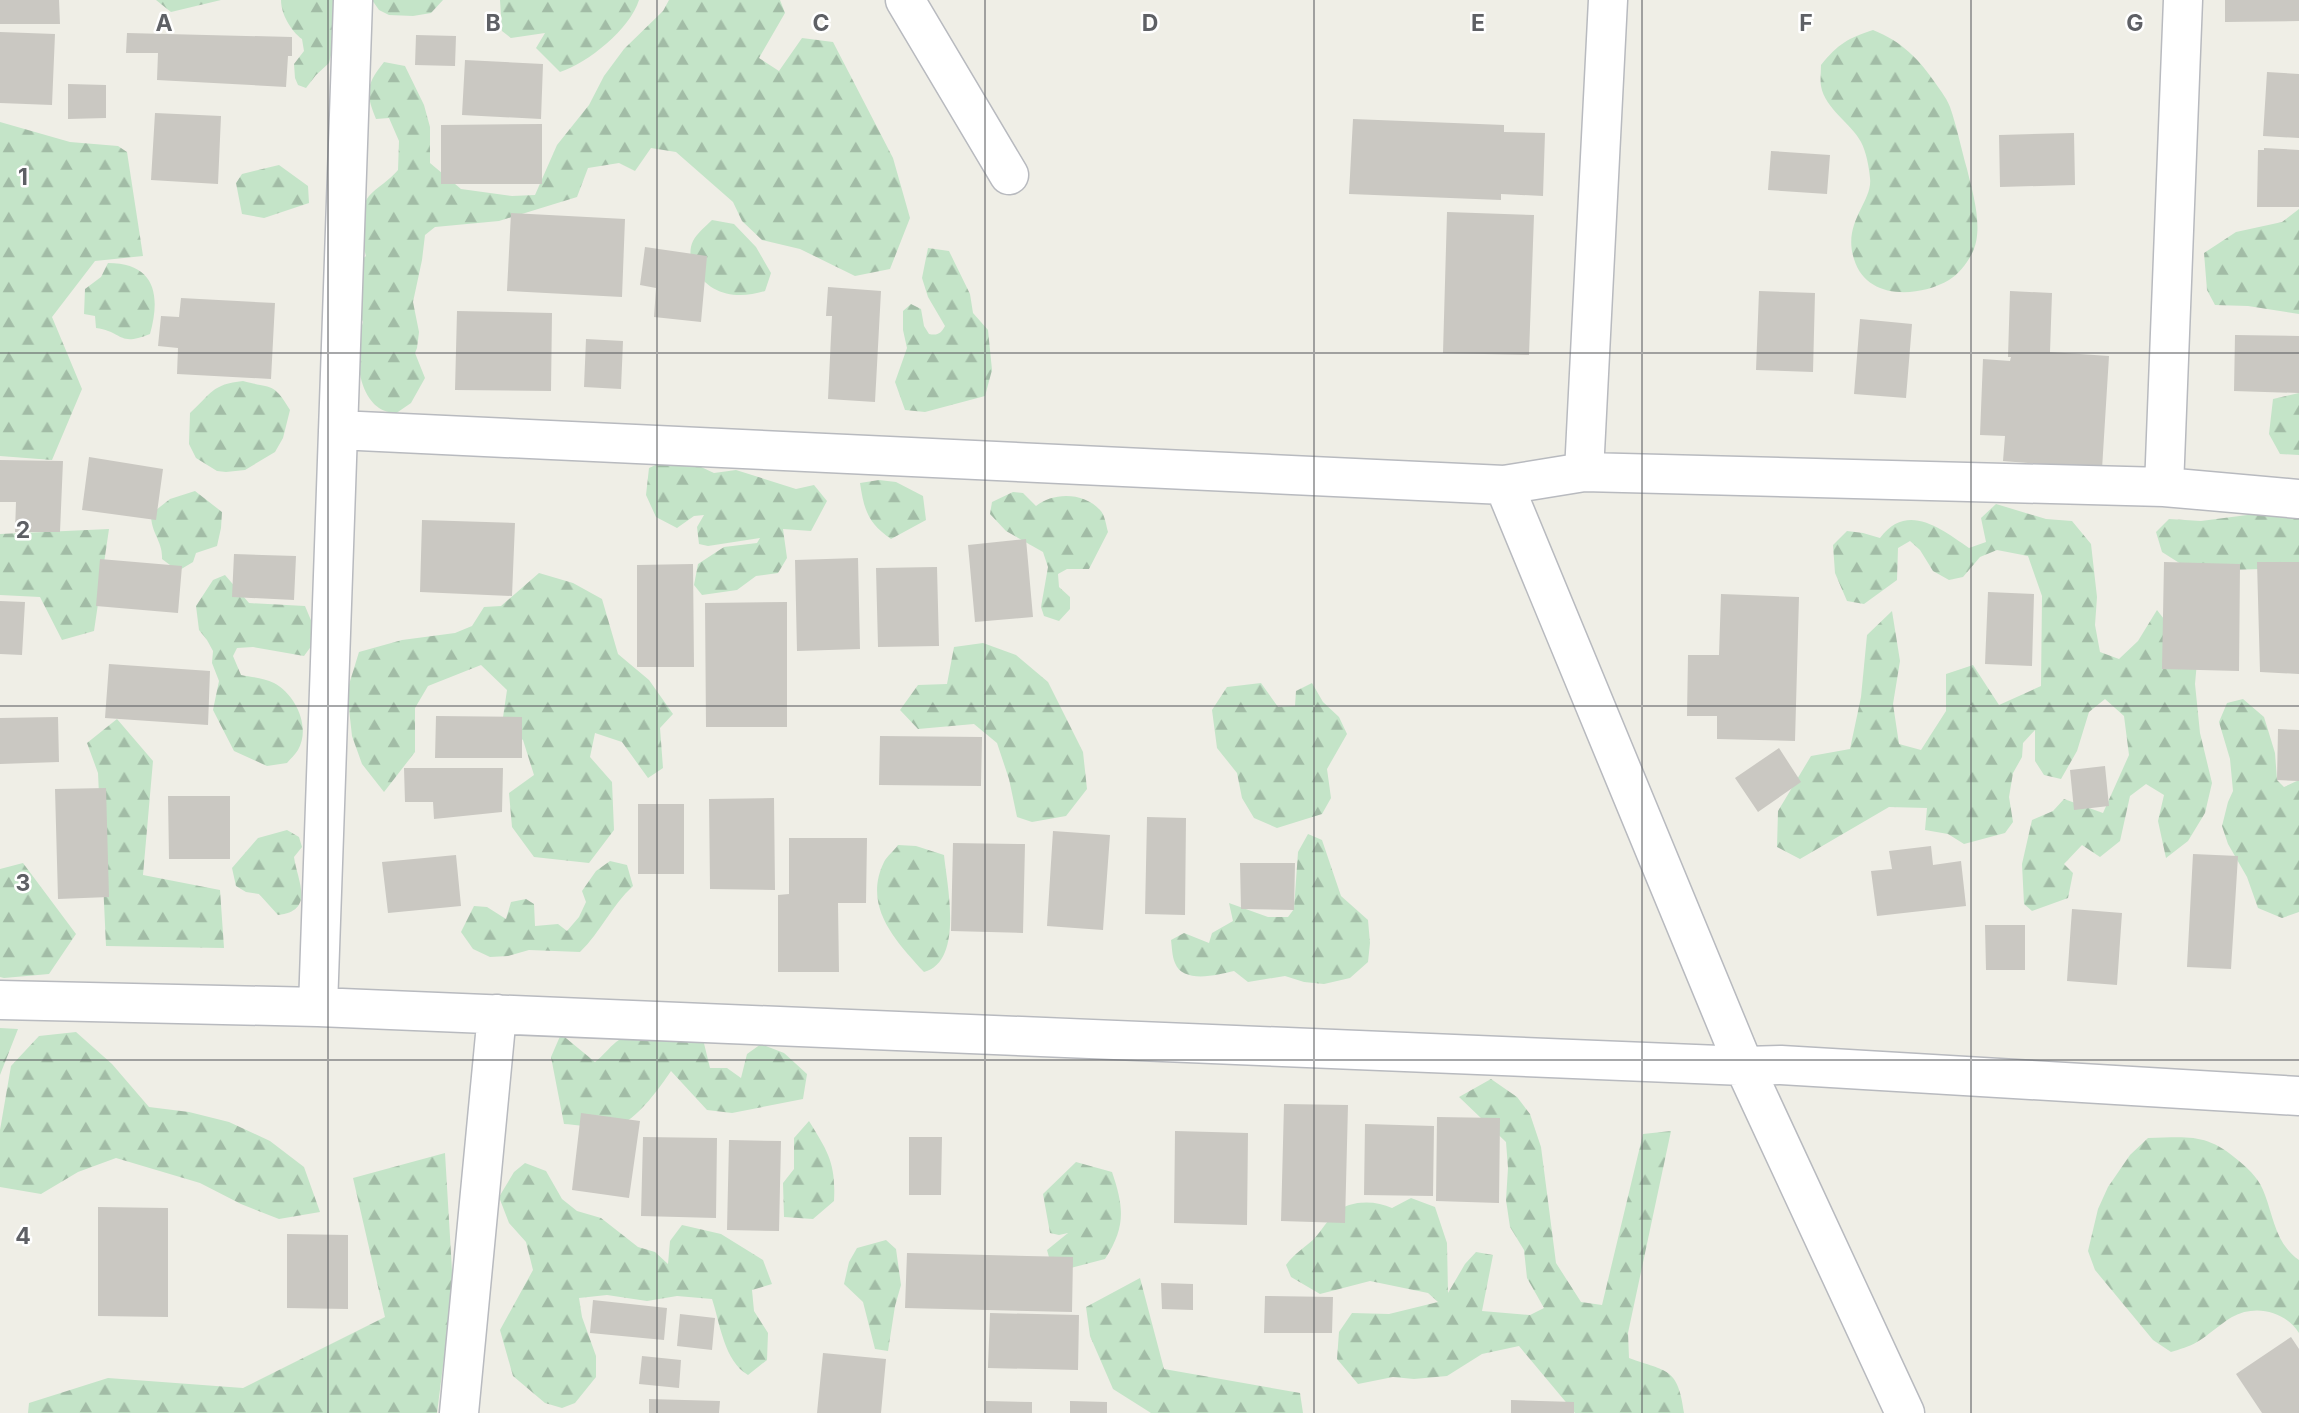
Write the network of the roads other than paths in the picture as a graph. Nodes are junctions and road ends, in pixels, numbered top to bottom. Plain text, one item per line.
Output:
1 (353, 0) edge
2 (905, 0) edge
3 (1608, 0) edge
4 (2183, 0) edge
5 (1009, 175) dead end
6 (338, 430) junction
7 (1584, 472) junction
8 (1504, 485) junction
9 (2164, 487) junction
10 (2299, 499) edge
11 (0, 1000) edge
12 (318, 1007) junction
13 (497, 1014) junction
14 (1744, 1066) junction
15 (2299, 1096) edge
16 (459, 1413) edge
17 (1905, 1413) edge

1 - 6 street
2 - 5 street
3 - 7 street
4 - 9 street
6 - 8 street
6 - 12 street
7 - 8 street
7 - 9 street
8 - 14 street
9 - 10 street
11 - 12 street
12 - 13 street
13 - 14 street
13 - 16 street
14 - 15 street
14 - 17 street

